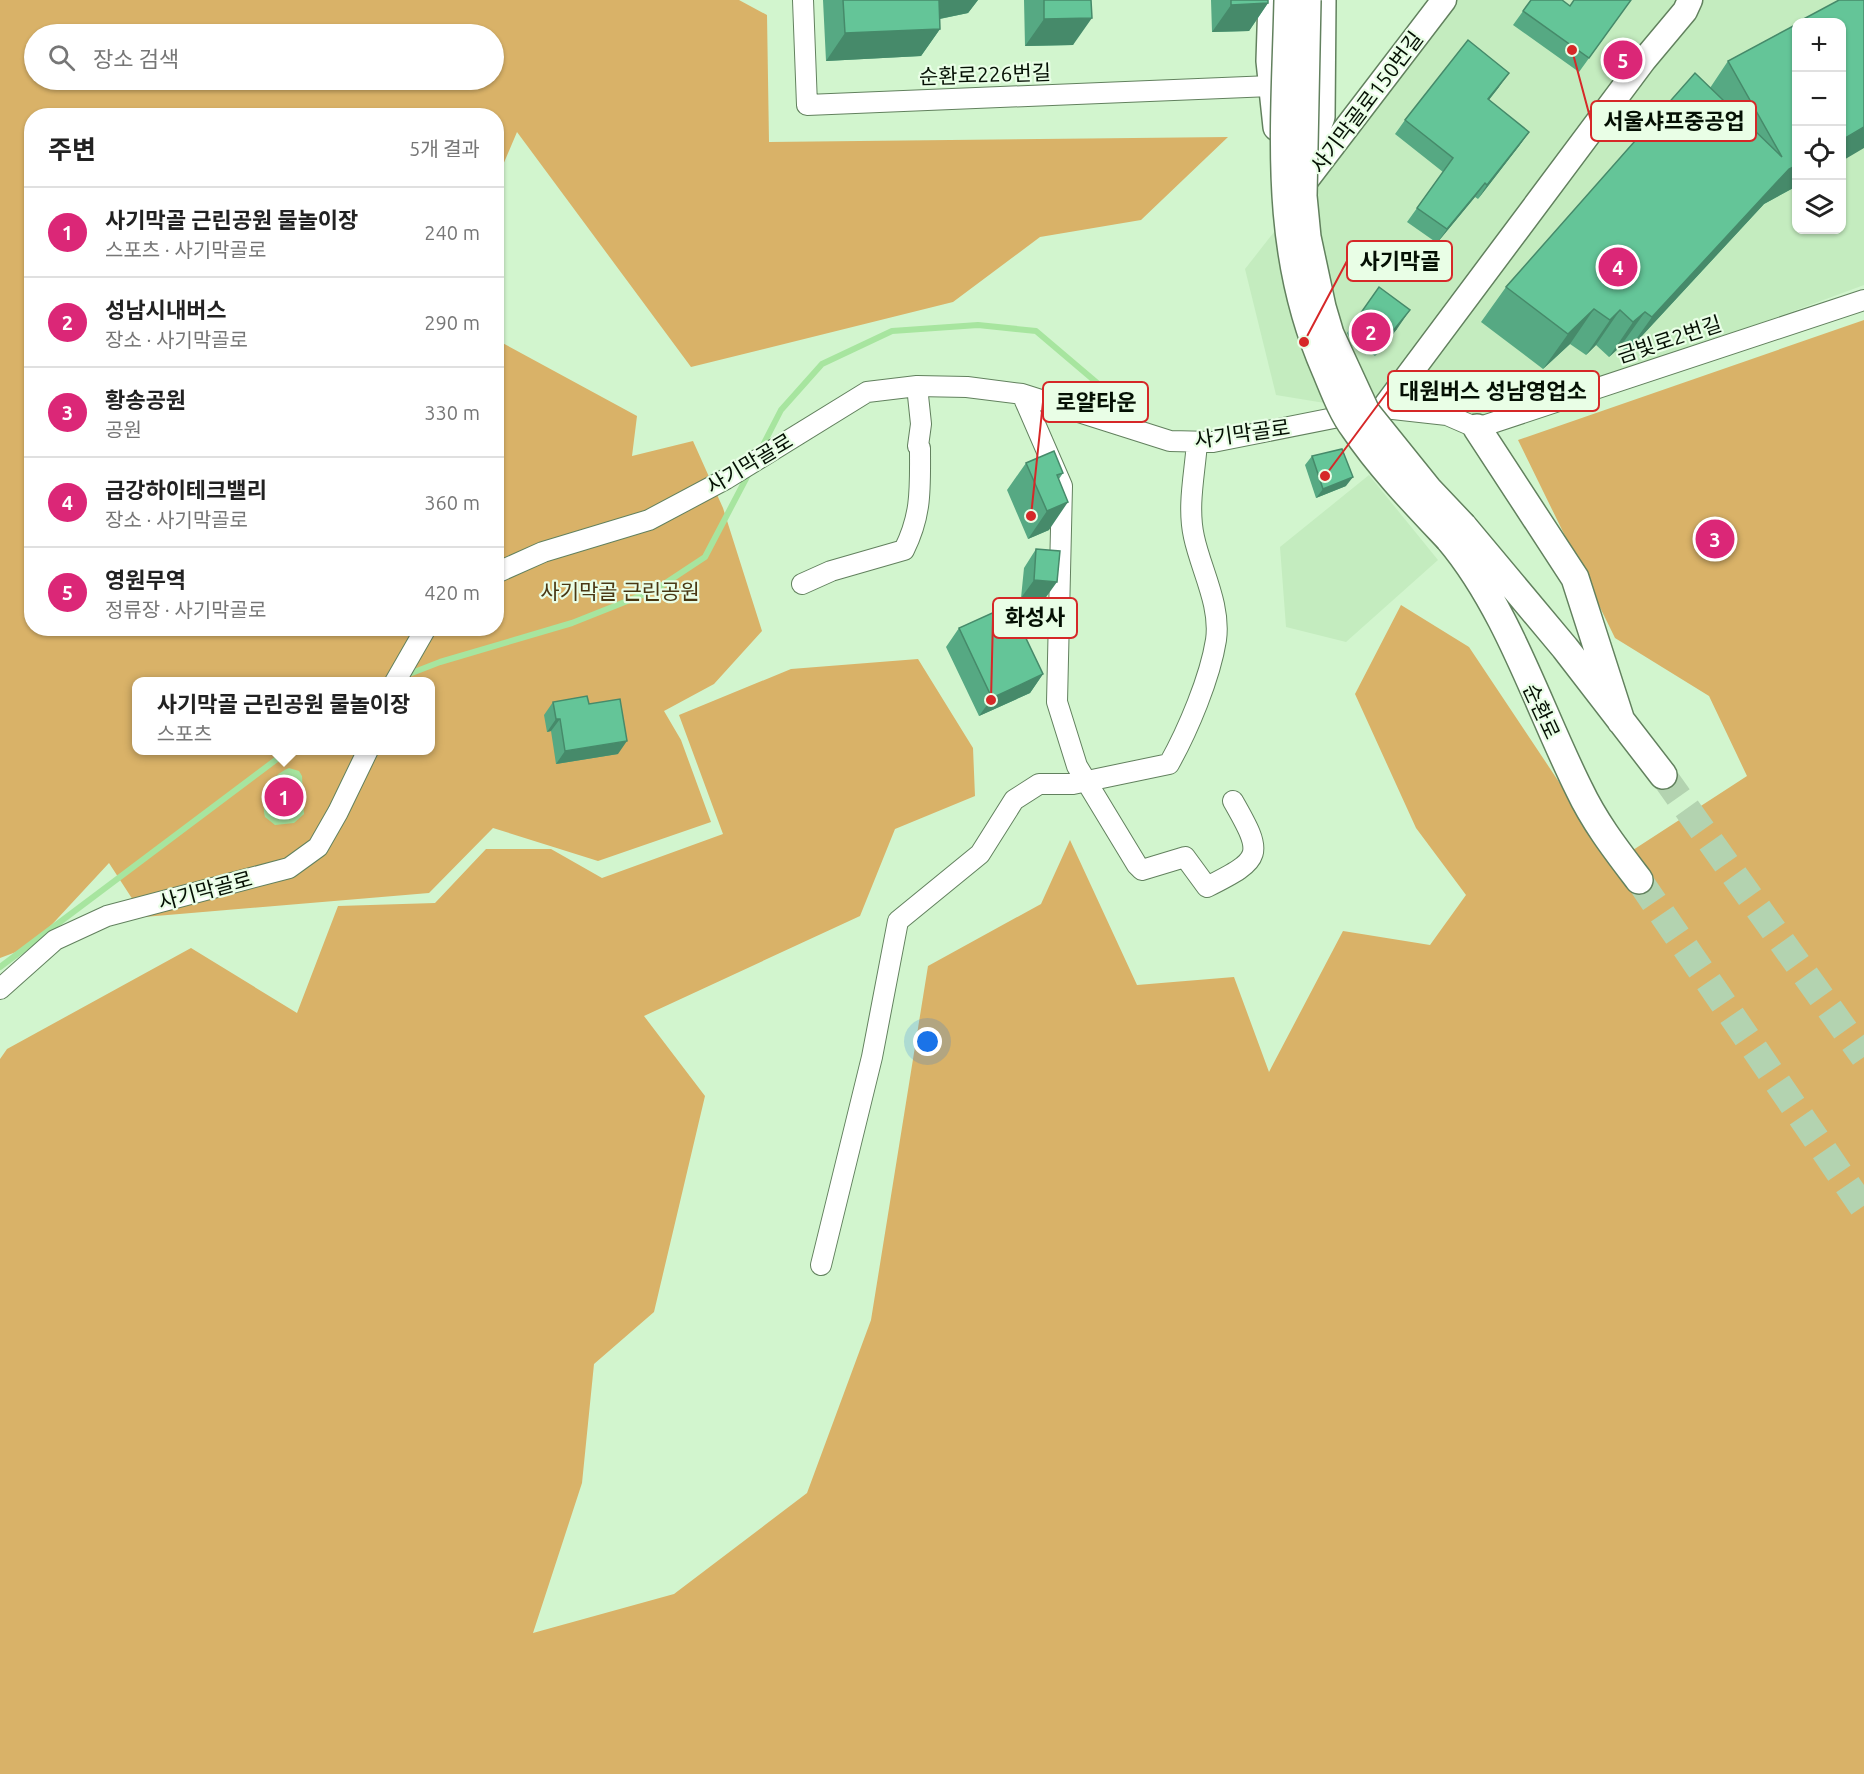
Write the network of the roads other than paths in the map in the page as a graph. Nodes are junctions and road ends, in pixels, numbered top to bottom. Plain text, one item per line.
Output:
1 (803, 0) edge
2 (1272, 0) edge
3 (1288, 0) edge
4 (1307, 0) edge
5 (1322, 0) edge
6 (1444, 0) edge
7 (1693, 4) edge
8 (1271, 86) junction
9 (1289, 204) junction
10 (1864, 300) edge
11 (917, 386) junction
12 (1022, 394) junction
13 (1384, 408) junction
14 (1352, 415) junction
15 (1478, 428) junction
16 (1197, 441) junction
17 (1456, 532) junction
18 (504, 569) edge
19 (802, 584) dead end
20 (421, 636) edge
21 (397, 677) edge
22 (1621, 721) junction
23 (366, 755) edge
24 (1663, 775) tunnel mouth
25 (1080, 782) junction
26 (1233, 801) dead end
27 (1639, 880) tunnel mouth
28 (0, 989) edge
29 (821, 1265) dead end

1 - 8 street, 순환로226번길
2 - 8 main road
3 - 17 main road, bridge
4 - 17 main road, bridge
5 - 9 main road
6 - 9 street, 사기막골로150번길
7 - 13 street
8 - 9 main road
9 - 14 street
10 - 15 street, 금빛로2번길
11 - 12 street, 사기막골로
11 - 18 street, 사기막골로
11 - 19 street
12 - 16 street, 사기막골로
12 - 25 street
13 - 14 street, 사기막골로
13 - 15 street
14 - 16 street, 사기막골로
15 - 22 main road
16 - 25 street
17 - 22 main road
17 - 27 main road, 순환로
20 - 21 street
22 - 24 main road
23 - 28 street, 사기막골로
25 - 26 street
25 - 29 street

